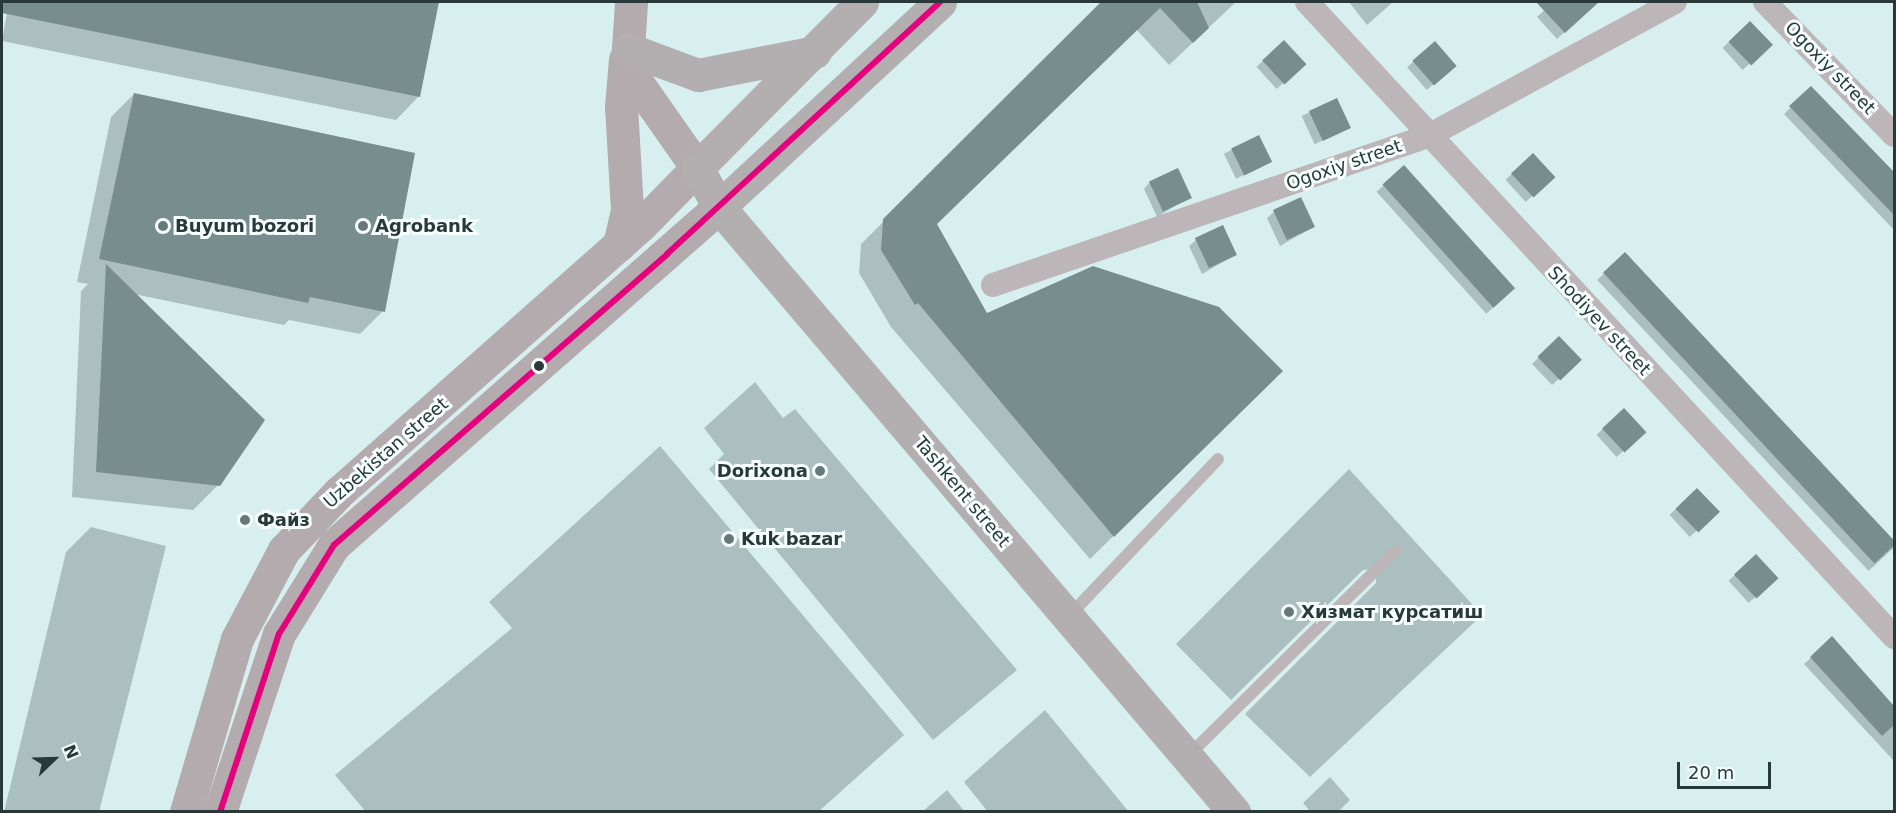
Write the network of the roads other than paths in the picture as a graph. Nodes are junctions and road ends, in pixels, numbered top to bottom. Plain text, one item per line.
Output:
1 (631, 2) edge
2 (862, 2) edge
3 (940, 2) edge
4 (1307, 2) edge
5 (1675, 2) edge
6 (1765, 2) edge
7 (628, 49) junction
8 (815, 52) junction
9 (1428, 135) junction
10 (1894, 135) edge
11 (697, 168) junction
12 (719, 207) junction
13 (619, 245) junction
14 (993, 285) dead end
15 (1218, 459) dead end
16 (1395, 551) dead end
17 (1068, 617) junction
18 (1894, 637) edge
19 (1188, 756) junction
20 (186, 812) edge
21 (220, 812) edge
22 (1234, 812) edge

1 - 7 main road
2 - 8 main road
3 - 12 main road
4 - 9 street, Shodiyev street
5 - 9 street, Ogoxiy street
6 - 10 street, Ogoxiy street
7 - 8 main road
7 - 11 main road
7 - 13 main road
8 - 11 main road
9 - 14 street, Ogoxiy street
9 - 18 street, Shodiyev street
11 - 12 main road, Tashkent street
11 - 13 main road, Uzbekistan street
12 - 17 main road, Tashkent street
12 - 21 main road, Uzbekistan street
13 - 20 main road, Uzbekistan street
15 - 17 lane
16 - 19 lane
17 - 19 main road, Tashkent street
19 - 22 main road, Tashkent street

